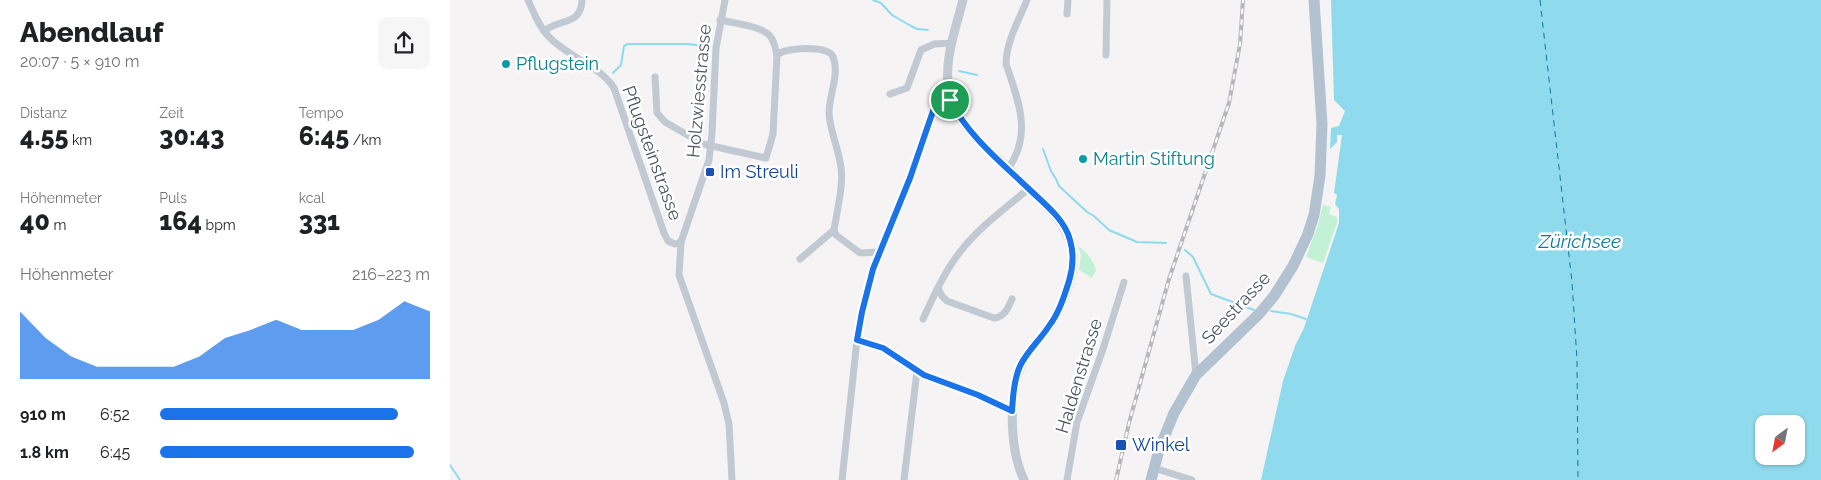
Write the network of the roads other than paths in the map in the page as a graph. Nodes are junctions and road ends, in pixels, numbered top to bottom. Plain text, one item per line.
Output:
1 (528, 0) edge
2 (582, 0) edge
3 (725, 0) edge
4 (963, 0) edge
5 (1027, 0) edge
6 (1068, 0) edge
7 (1108, 0) edge
8 (1314, 0) edge
9 (1067, 14) dead end
10 (720, 20) junction
11 (544, 30) junction
12 (953, 39) junction
13 (777, 55) junction
14 (1106, 55) dead end
15 (654, 78) dead end
16 (890, 94) dead end
17 (950, 100) junction
18 (711, 145) junction
19 (1008, 169) junction
20 (1028, 188) junction
21 (834, 230) junction
22 (681, 242) junction
23 (879, 252) junction
24 (800, 259) dead end
25 (1186, 276) dead end
26 (1124, 282) dead end
27 (938, 288) junction
28 (1012, 299) dead end
29 (923, 319) dead end
30 (857, 340) junction
31 (917, 371) junction
32 (1196, 375) junction
33 (1012, 411) junction
34 (1153, 474) edge
35 (732, 480) edge
36 (842, 480) edge
37 (904, 480) edge
38 (1024, 480) edge
39 (1067, 480) edge
40 (1192, 480) edge

1 - 11 street, Pflugsteinstrasse
2 - 11 street
3 - 10 street, Holzwiesstrasse
4 - 12 street
5 - 19 street
6 - 9 street
7 - 14 street
8 - 32 main road, Seestrasse
10 - 13 street
10 - 18 street, Holzwiesstrasse
11 - 22 street, Pflugsteinstrasse
12 - 16 street
12 - 17 street
13 - 18 street
13 - 21 street
15 - 18 street
17 - 19 street
17 - 23 street
18 - 22 street, Holzwiesstrasse
19 - 20 street
20 - 27 street
20 - 33 street
21 - 23 street
21 - 24 street
22 - 35 street, Pflugsteinstrasse
23 - 30 street
25 - 32 street
26 - 39 street, Haldenstrasse
27 - 28 street
27 - 29 street
30 - 31 street
30 - 36 street
31 - 33 street
31 - 37 street
32 - 34 main road, Seestrasse
33 - 38 street
34 - 40 street

